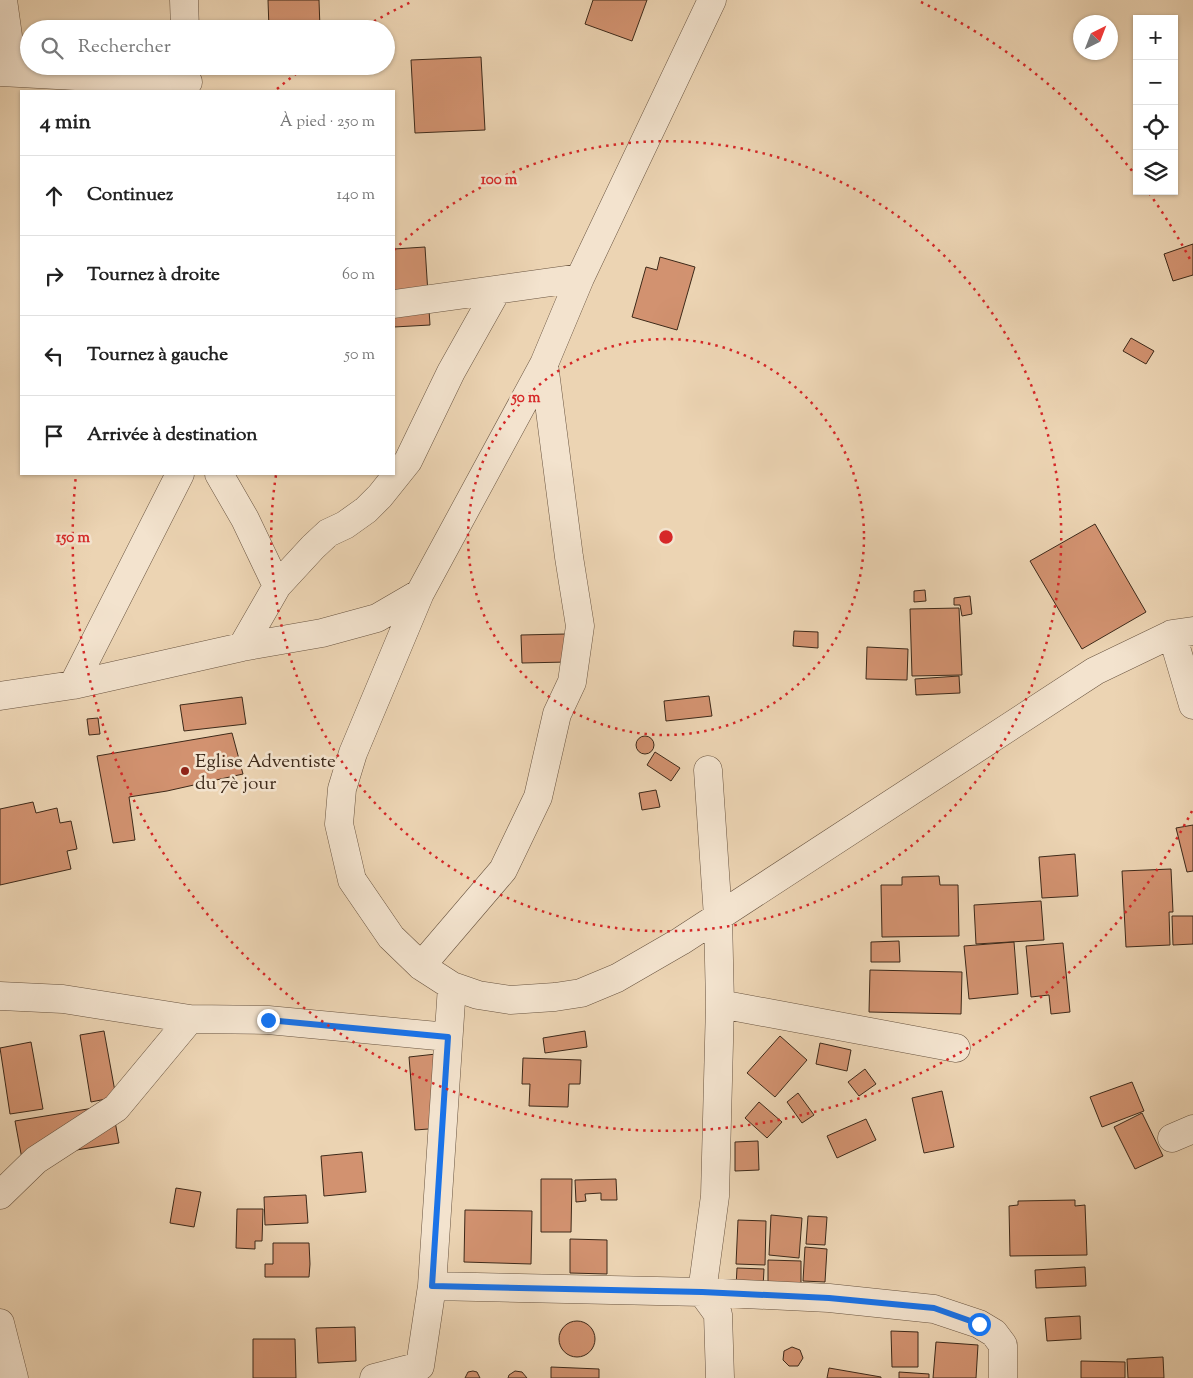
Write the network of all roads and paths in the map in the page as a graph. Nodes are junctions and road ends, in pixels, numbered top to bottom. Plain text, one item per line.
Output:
1 (3, 0) edge
2 (184, 0) edge
3 (712, 0) edge
4 (185, 20) edge
5 (6, 72) edge
6 (20, 73) edge
7 (74, 75) edge
8 (188, 80) edge
9 (580, 278) junction
10 (497, 290) junction
11 (395, 304) edge
12 (544, 364) junction
13 (179, 475) edge
14 (219, 475) edge
15 (277, 586) junction
16 (420, 593) junction
17 (1183, 632) edge
18 (242, 647) junction
19 (73, 685) junction
20 (0, 696) edge
21 (1193, 705) edge
22 (708, 770) dead end
23 (718, 917) junction
24 (421, 966) junction
25 (452, 986) junction
26 (0, 996) edge
27 (720, 1004) junction
28 (190, 1019) junction
29 (448, 1037) junction
30 (956, 1048) dead end
31 (0, 1195) edge
32 (432, 1286) junction
33 (702, 1292) junction
34 (0, 1323) edge
35 (14, 1378) edge
36 (374, 1378) edge
37 (720, 1378) edge
38 (1003, 1378) edge

1 - 5 street
2 - 4 street
3 - 9 street
5 - 6 street
7 - 8 street
9 - 10 street
9 - 12 street
10 - 11 street
10 - 15 street
12 - 16 street
12 - 24 street
13 - 19 street
14 - 15 street
15 - 18 street
16 - 18 street
16 - 24 street
17 - 21 street
17 - 23 street
18 - 19 street
19 - 20 street
22 - 23 street
23 - 25 street
23 - 27 street
24 - 25 street
25 - 29 street
26 - 28 street
27 - 30 street
27 - 33 street
28 - 29 street
28 - 31 street
29 - 32 street
32 - 33 street
32 - 36 street
33 - 37 street
33 - 38 street
34 - 35 street

